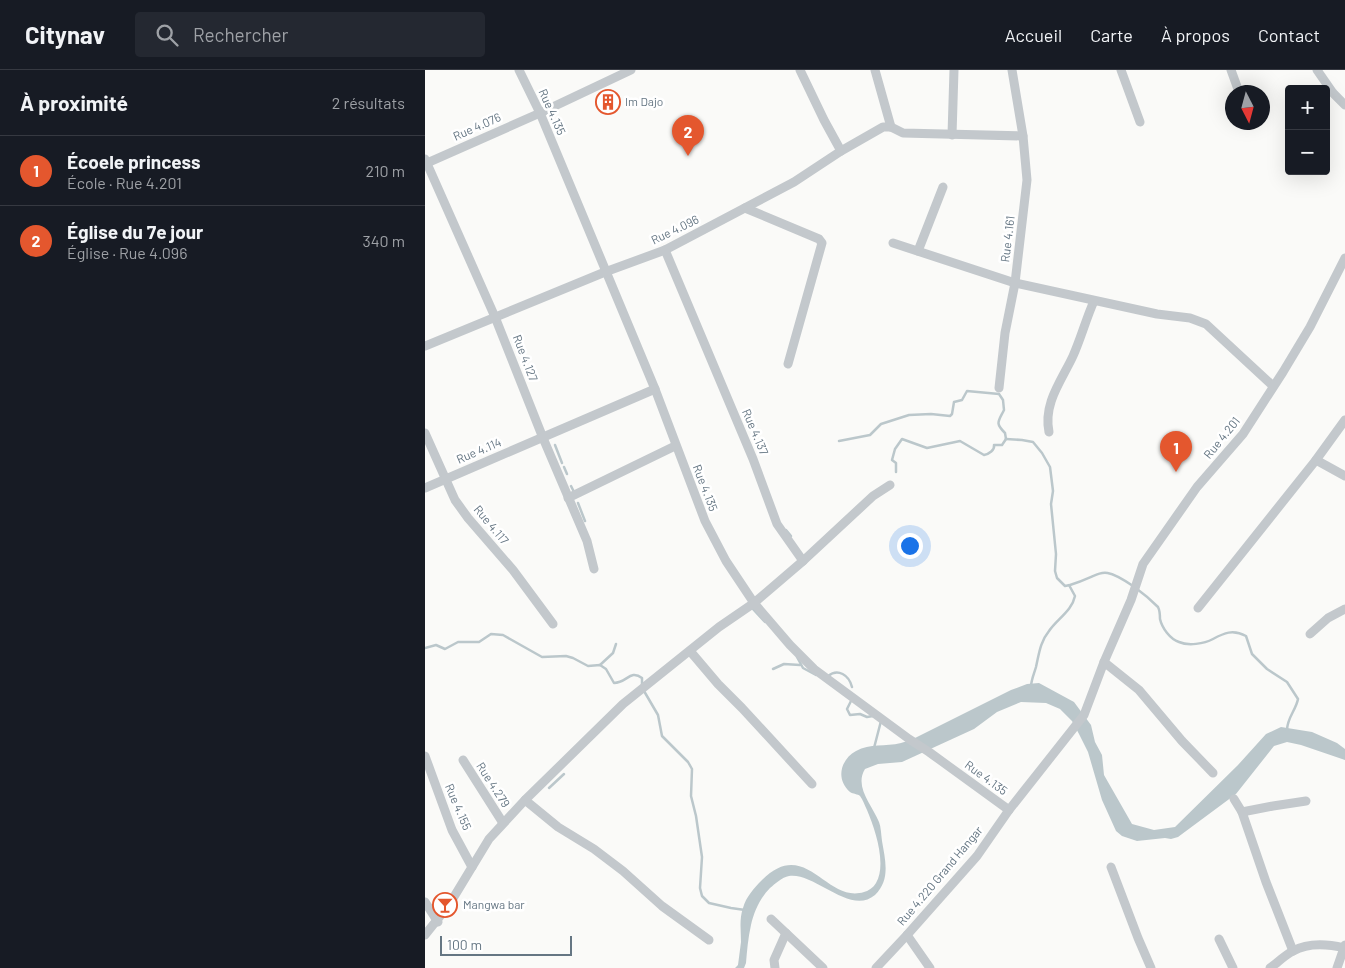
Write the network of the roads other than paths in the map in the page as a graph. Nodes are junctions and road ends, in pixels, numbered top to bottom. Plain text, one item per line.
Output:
1 (519, 70) edge
2 (631, 70) edge
3 (800, 70) edge
4 (875, 70) edge
5 (954, 70) edge
6 (1012, 70) edge
7 (1121, 70) edge
8 (1231, 70) edge
9 (1317, 70) edge
10 (1236, 85) edge
11 (1345, 105) edge
12 (540, 113) junction
13 (1140, 122) dead end
14 (891, 127) junction
15 (952, 135) junction
16 (1023, 136) junction
17 (841, 151) junction
18 (425, 162) edge
19 (943, 188) dead end
20 (745, 208) junction
21 (893, 243) dead end
22 (665, 250) junction
23 (918, 251) junction
24 (1345, 258) edge
25 (605, 272) junction
26 (1015, 283) junction
27 (1094, 301) junction
28 (495, 317) junction
29 (425, 346) edge
30 (788, 364) dead end
31 (1273, 386) junction
32 (999, 388) dead end
33 (655, 389) junction
34 (1345, 420) edge
35 (1049, 432) dead end
36 (425, 433) edge
37 (543, 438) junction
38 (675, 446) junction
39 (1316, 460) junction
40 (1345, 476) edge
41 (445, 479) junction
42 (890, 485) dead end
43 (425, 488) edge
44 (567, 498) junction
45 (803, 561) junction
46 (594, 569) dead end
47 (754, 603) junction
48 (1198, 608) dead end
49 (1345, 609) edge
50 (553, 624) dead end
51 (1310, 634) dead end
52 (690, 651) junction
53 (1104, 662) junction
54 (1084, 715) joint
55 (425, 756) edge
56 (463, 760) dead end
57 (1213, 772) dead end
58 (812, 784) dead end
59 (1235, 799) dead end
60 (525, 800) junction
61 (1306, 801) dead end
62 (1009, 810) junction
63 (1242, 812) junction
64 (503, 823) junction
65 (472, 867) junction
66 (1111, 867) dead end
67 (425, 902) edge
68 (771, 919) dead end
69 (438, 922) junction
70 (786, 932) junction
71 (425, 935) edge
72 (907, 935) junction
73 (1219, 939) dead end
74 (709, 940) dead end
75 (1345, 947) edge
76 (1293, 951) junction
77 (775, 968) edge
78 (823, 968) edge
79 (876, 968) edge
80 (930, 968) edge
81 (1151, 968) edge
82 (1233, 968) edge
83 (1270, 968) edge
84 (1337, 968) edge

1 - 12 street, Rue 4.135
2 - 12 street, Rue 4.076
3 - 17 street
4 - 14 street
5 - 15 street
6 - 16 street, Rue 4.161
7 - 13 street
8 - 10 street
9 - 11 street
12 - 18 street, Rue 4.076
12 - 25 street, Rue 4.135
14 - 15 street
14 - 17 street, Rue 4.096
15 - 16 street
16 - 26 street, Rue 4.161
17 - 20 street, Rue 4.096
18 - 28 street, Rue 4.127
19 - 23 street
20 - 22 street, Rue 4.096
20 - 30 street
21 - 23 street, Rue 4.161
22 - 25 street, Rue 4.096
22 - 45 street, Rue 4.137
23 - 26 street, Rue 4.161
24 - 31 street, Rue 4.201
25 - 28 street, Rue 4.096
25 - 33 street, Rue 4.135
26 - 27 street
26 - 32 street
27 - 31 street
27 - 35 street
28 - 29 street, Rue 4.096
28 - 37 street, Rue 4.127
31 - 53 street, Rue 4.201
33 - 37 street, Rue 4.114
33 - 38 street, Rue 4.135
34 - 39 street
36 - 41 street, Rue 4.117
37 - 41 street, Rue 4.114
37 - 44 street, Rue 4.127
38 - 44 street
38 - 47 street, Rue 4.135
39 - 40 street
39 - 48 street
41 - 43 street, Rue 4.114
41 - 50 street, Rue 4.117
42 - 45 street
44 - 46 street, Rue 4.127
45 - 47 street
47 - 52 street
47 - 62 street, Rue 4.135
49 - 51 street
52 - 58 street
52 - 60 street
53 - 54 street, Rue 4.201
53 - 57 street
54 - 62 street, Rue 4.220 Grand Hangar
55 - 65 street, Rue 4.155
56 - 64 street, Rue 4.279
59 - 63 street
60 - 64 street
60 - 74 street
61 - 63 street
62 - 72 street, Rue 4.220 Grand Hangar
63 - 76 street
64 - 65 street
65 - 69 street
66 - 81 street
67 - 69 street
68 - 70 street
69 - 71 street
70 - 77 street
70 - 78 street
72 - 79 street, Rue 4.220 Grand Hangar
72 - 80 street
73 - 82 street
75 - 76 street
75 - 84 street
76 - 83 street

